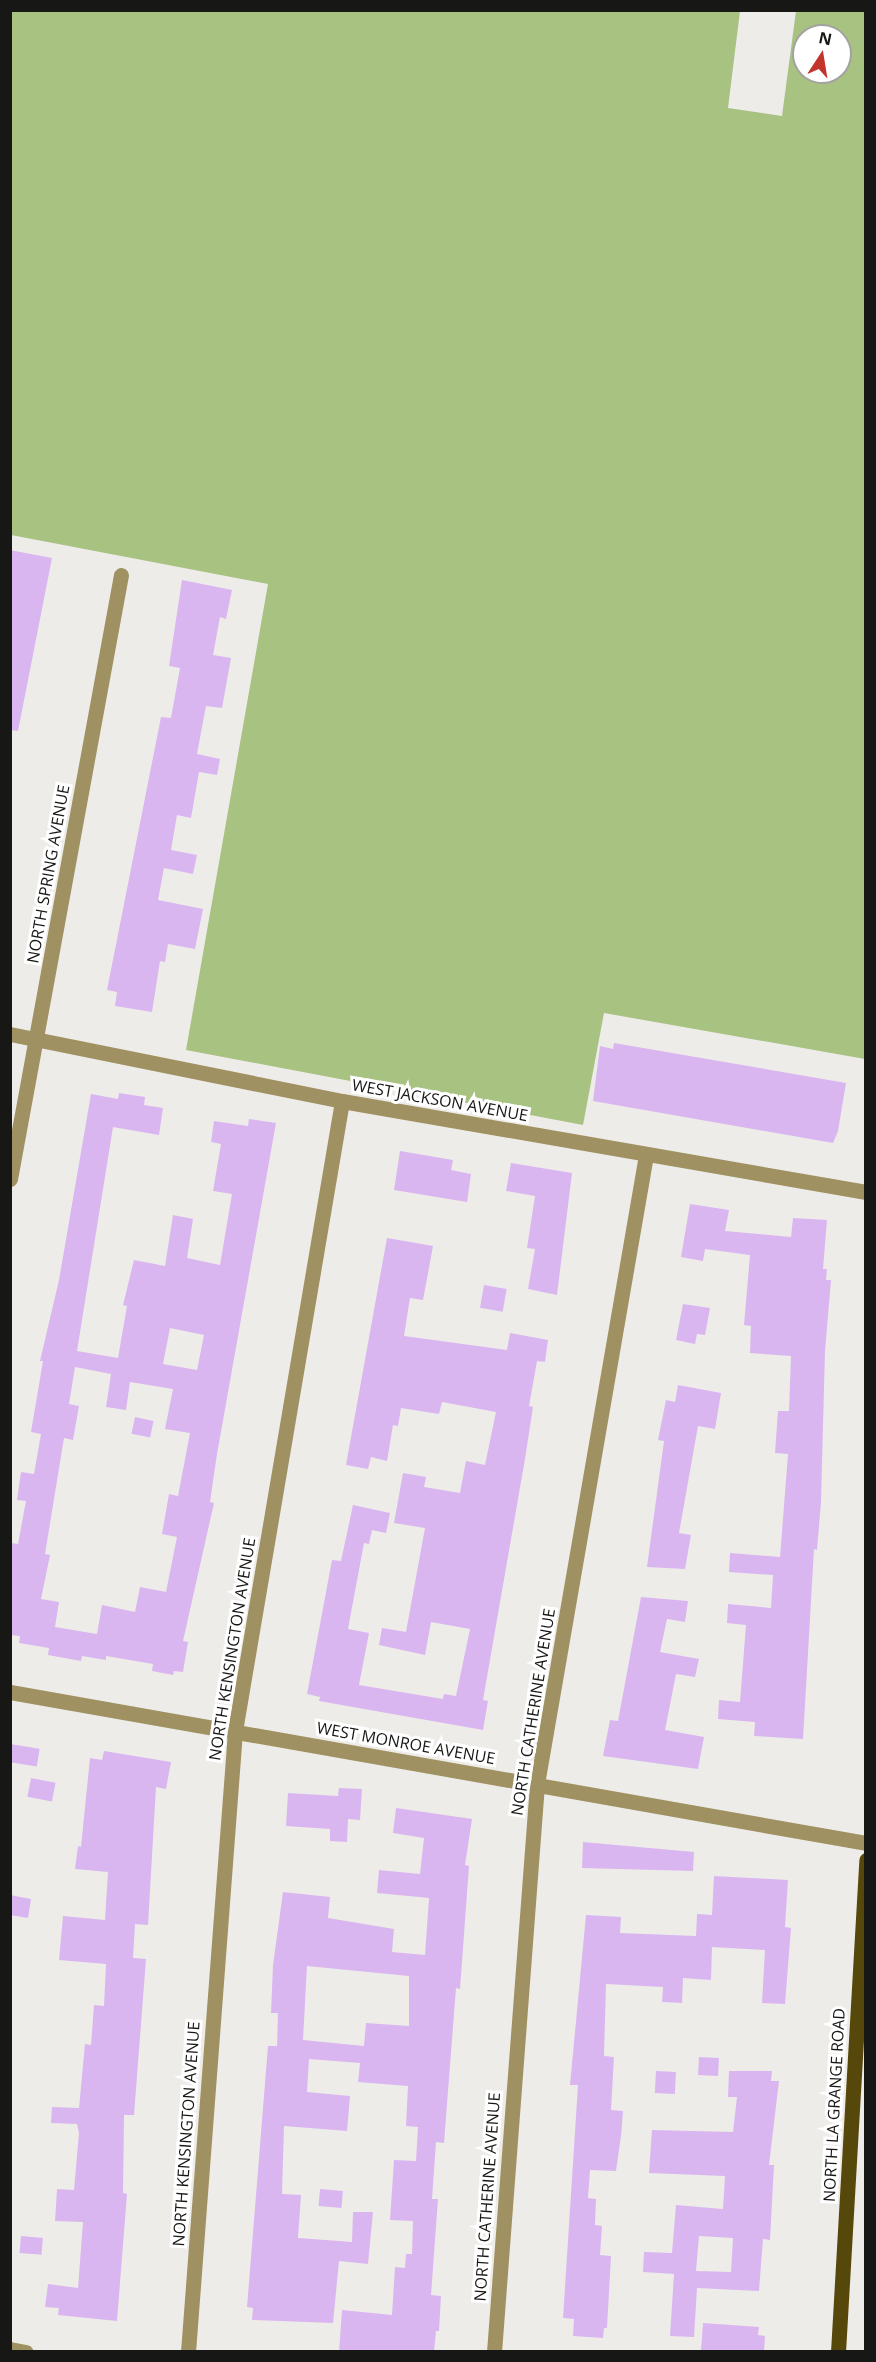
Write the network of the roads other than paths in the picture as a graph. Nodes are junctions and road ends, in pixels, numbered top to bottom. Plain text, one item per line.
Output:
1 (120, 574) dead end
2 (10, 1034) edge
3 (37, 1039) junction
4 (342, 1101) junction
5 (646, 1155) junction
6 (10, 1179) edge
7 (866, 1192) edge
8 (10, 1692) edge
9 (235, 1731) junction
10 (537, 1784) junction
11 (866, 1843) edge
12 (866, 1860) edge
13 (10, 2349) edge
14 (26, 2352) edge
15 (188, 2352) edge
16 (494, 2352) edge
17 (838, 2352) edge

1 - 3 street, NORTH SPRING AVENUE
2 - 3 street, WEST JACKSON AVENUE
3 - 4 street, WEST JACKSON AVENUE
3 - 6 street, NORTH SPRING AVENUE
4 - 5 street, WEST JACKSON AVENUE
4 - 9 street, NORTH KENSINGTON AVENUE
5 - 7 street, WEST JACKSON AVENUE
5 - 10 street, NORTH CATHERINE AVENUE
8 - 9 street, WEST MONROE AVENUE
9 - 10 street, WEST MONROE AVENUE
9 - 15 street, NORTH KENSINGTON AVENUE
10 - 11 street, WEST MONROE AVENUE
10 - 16 street, NORTH CATHERINE AVENUE
12 - 17 main road, NORTH LA GRANGE ROAD
13 - 14 street

